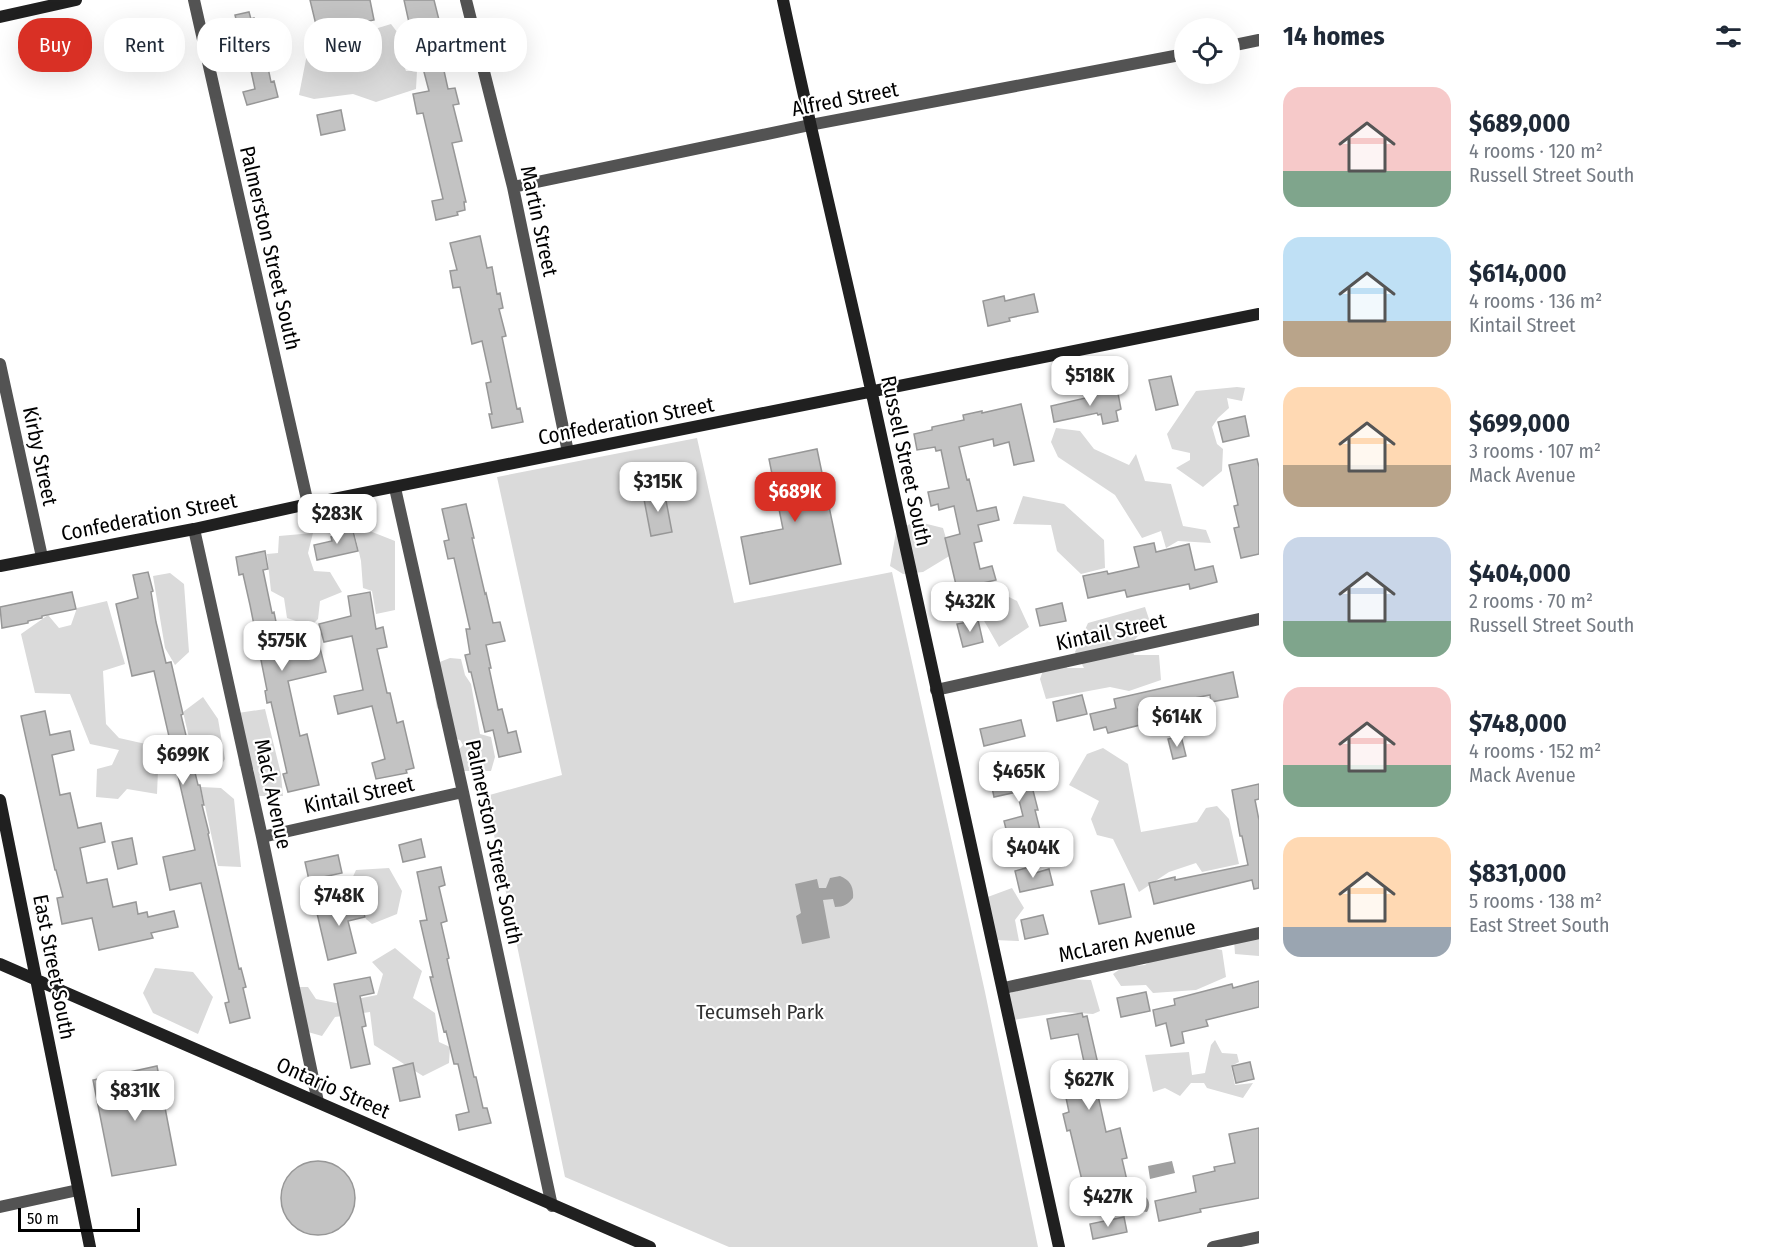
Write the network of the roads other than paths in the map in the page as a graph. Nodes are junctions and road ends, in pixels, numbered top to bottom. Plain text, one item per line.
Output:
1 (76, 0) edge
2 (194, 0) edge
3 (466, 0) edge
4 (783, 0) edge
5 (0, 16) edge
6 (1259, 40) edge
7 (1240, 44) edge
8 (1174, 56) edge
9 (810, 125) junction
10 (513, 187) junction
11 (1259, 314) edge
12 (0, 364) edge
13 (871, 392) junction
14 (568, 452) junction
15 (394, 488) junction
16 (308, 504) junction
17 (194, 529) junction
18 (42, 557) junction
19 (0, 566) edge
20 (1259, 619) edge
21 (936, 690) junction
22 (464, 792) junction
23 (0, 800) edge
24 (262, 837) junction
25 (1259, 933) edge
26 (0, 964) edge
27 (37, 981) junction
28 (1004, 988) junction
29 (318, 1102) junction
30 (78, 1190) junction
31 (552, 1206) junction
32 (0, 1207) edge
33 (1259, 1237) edge
34 (90, 1247) edge
35 (650, 1247) edge
36 (1059, 1247) edge
37 (1213, 1247) edge

1 - 5 street
2 - 16 street, Palmerston Street South
3 - 10 street, Martin Street
4 - 9 street, Russell Street South
6 - 7 street
8 - 9 street, Alfred Street
9 - 10 street, Alfred Street
9 - 13 street, Russell Street South
10 - 14 street, Martin Street
11 - 13 street, Confederation Street
12 - 18 street, Kirby Street
13 - 14 street, Confederation Street
13 - 21 street, Russell Street South
14 - 15 street, Confederation Street
15 - 16 street, Confederation Street
15 - 22 street, Palmerston Street South
16 - 17 street, Confederation Street
17 - 18 street, Confederation Street
17 - 24 street, Mack Avenue
18 - 19 street, Confederation Street
20 - 21 street, Kintail Street
21 - 28 street, Russell Street South
22 - 24 street, Kintail Street
22 - 31 street, Palmerston Street South
23 - 27 street, East Street South
24 - 29 street, Mack Avenue
25 - 28 street, McLaren Avenue
26 - 27 street, Ontario Street
27 - 29 street, Ontario Street
27 - 30 street, East Street South
28 - 36 street, Russell Street South
29 - 31 street, Ontario Street
30 - 32 street
30 - 34 street, East Street South
31 - 35 street, Ontario Street
33 - 37 street

